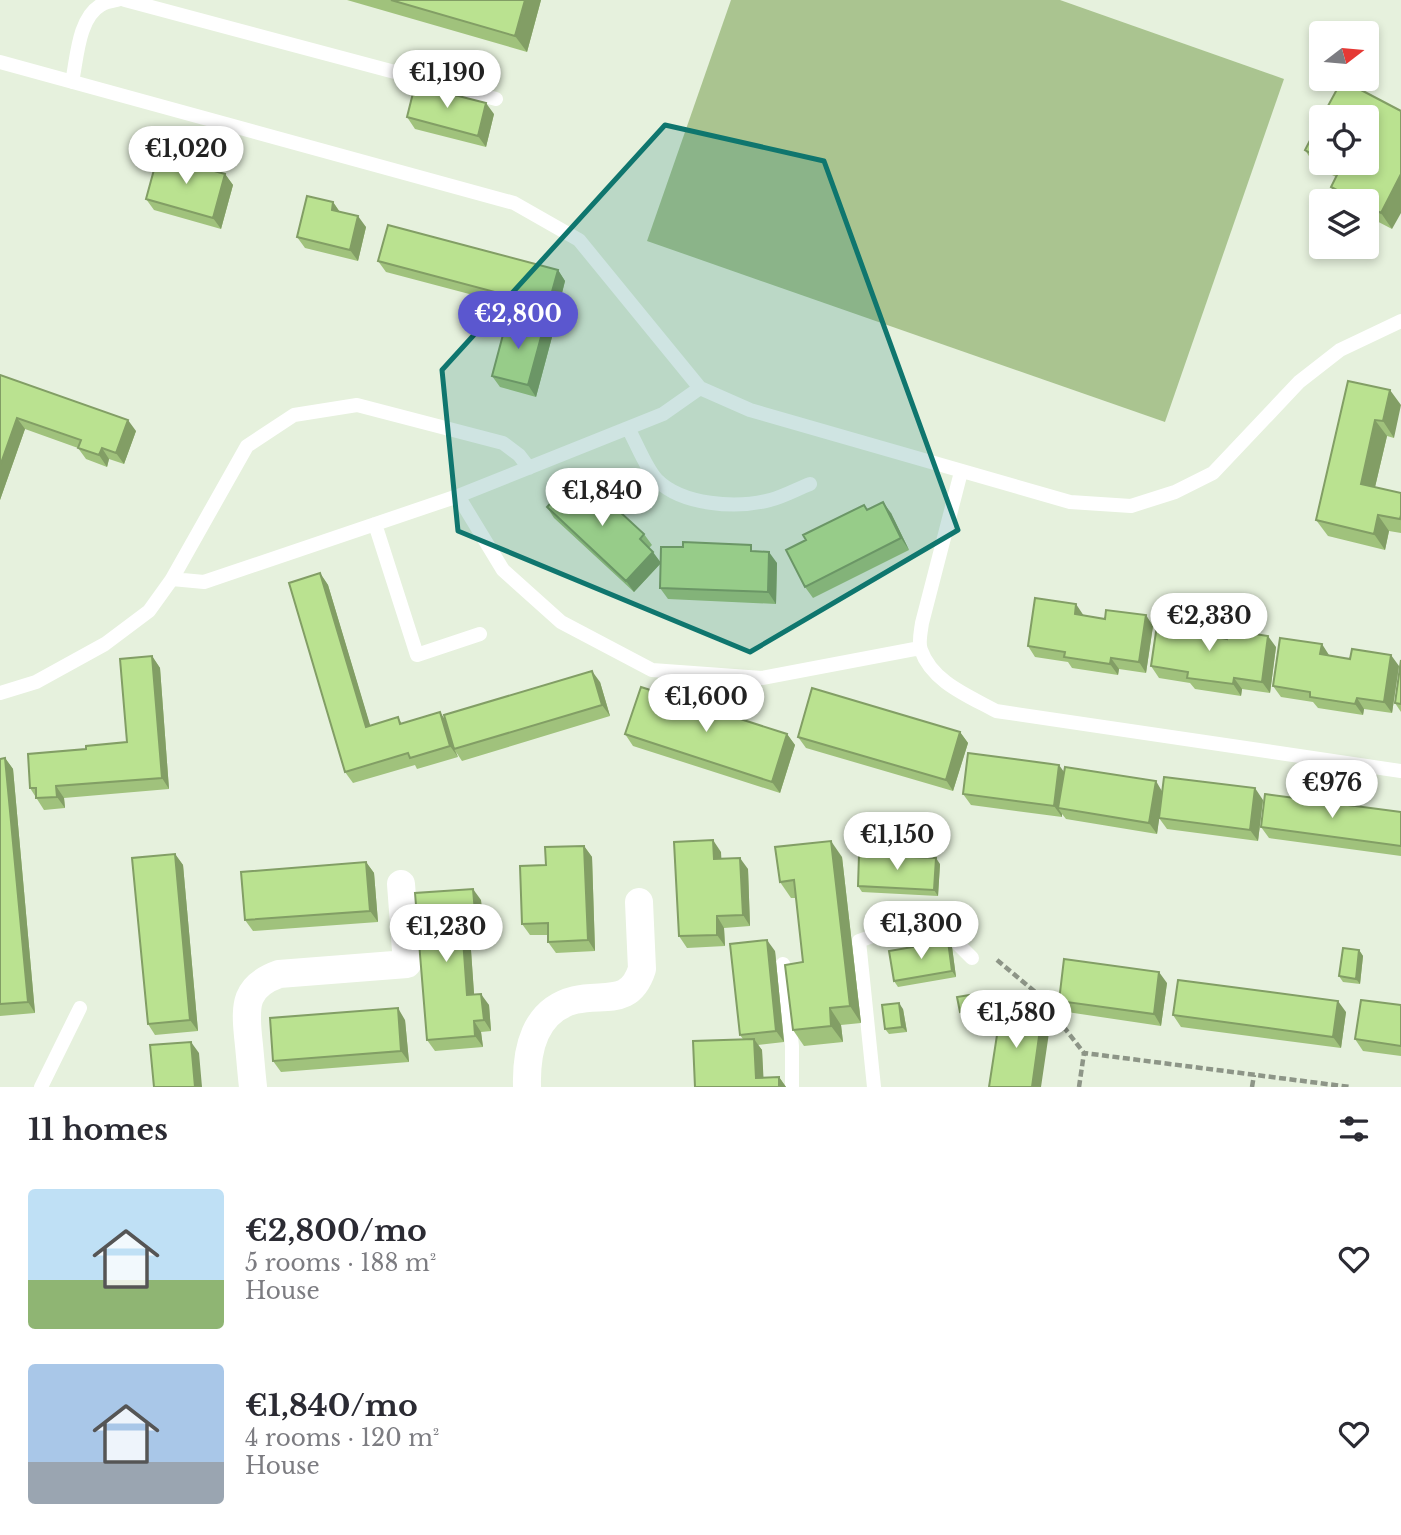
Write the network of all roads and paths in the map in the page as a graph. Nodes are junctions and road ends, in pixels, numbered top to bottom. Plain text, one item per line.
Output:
1 (117, 0) edge
2 (125, 0) edge
3 (0, 62) edge
4 (72, 82) junction
5 (496, 99) dead end
6 (1399, 325) edge
7 (699, 388) junction
8 (628, 428) junction
9 (528, 468) junction
10 (961, 471) junction
11 (810, 484) dead end
12 (458, 496) junction
13 (375, 524) junction
14 (173, 579) junction
15 (480, 634) dead end
16 (920, 648) junction
17 (0, 693) edge
18 (1401, 771) edge
19 (401, 884) dead end
20 (639, 902) dead end
21 (991, 955) dead end
22 (972, 958) dead end
23 (783, 964) edge
24 (80, 1008) dead end
25 (1084, 1053) junction
26 (1254, 1075) junction
27 (41, 1087) edge
28 (253, 1087) edge
29 (527, 1087) edge
30 (792, 1087) edge
31 (874, 1087) edge
32 (1079, 1087) edge
33 (1252, 1087) edge
34 (1350, 1087) edge

1 - 4 lane
2 - 5 lane
3 - 4 lane
4 - 7 lane
6 - 10 lane
7 - 8 lane
7 - 10 lane
8 - 9 lane
8 - 11 lane
9 - 12 lane
9 - 14 lane
10 - 16 lane
12 - 13 lane
12 - 16 lane
13 - 14 lane
13 - 15 lane
14 - 17 lane
16 - 18 lane
19 - 28 street
20 - 29 street
21 - 25 path
22 - 31 lane
23 - 30 lane
24 - 27 lane
25 - 26 path
25 - 32 path
26 - 33 path
26 - 34 path

